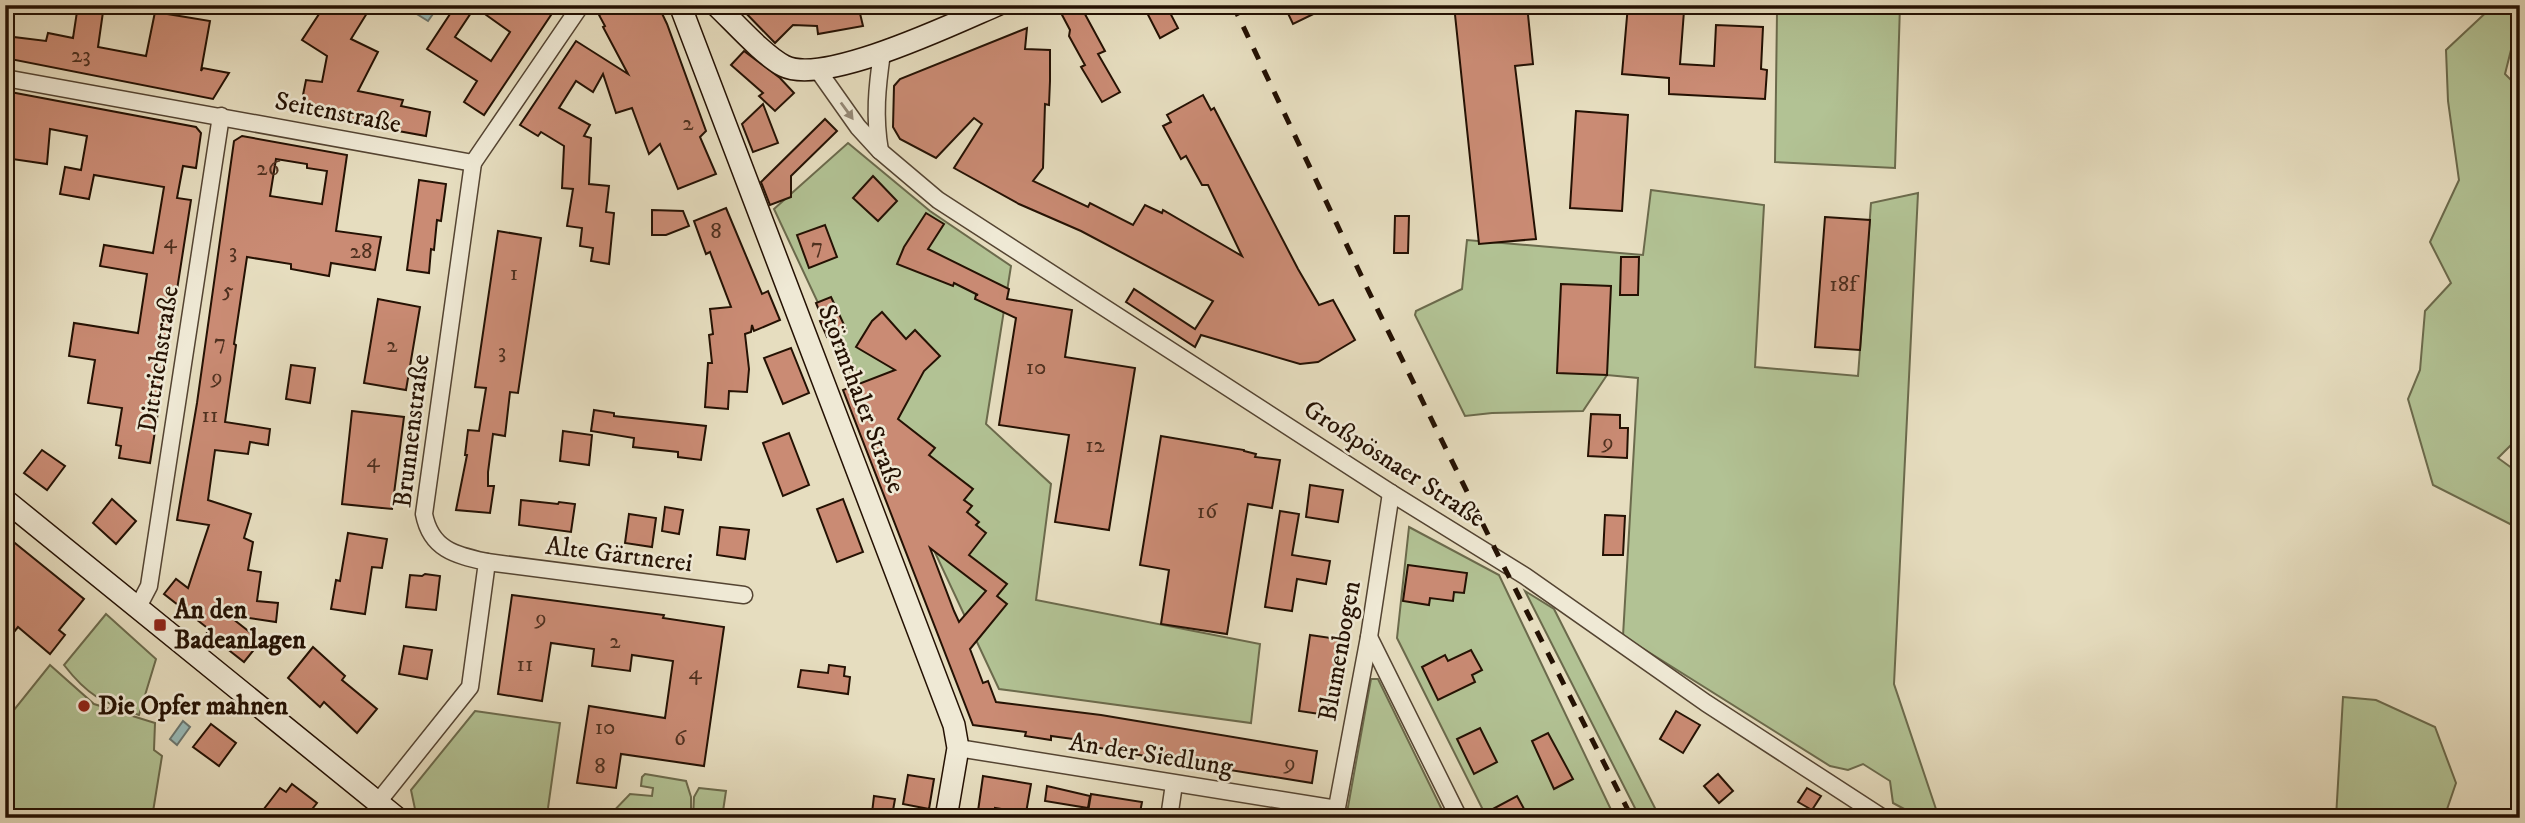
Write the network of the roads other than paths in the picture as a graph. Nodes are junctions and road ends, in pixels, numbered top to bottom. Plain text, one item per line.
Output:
1 (581, 5) edge
2 (680, 5) edge
3 (716, 5) edge
4 (997, 5) edge
5 (882, 53) junction
6 (817, 69) junction
7 (5, 78) edge
8 (221, 116) junction
9 (880, 151) junction
10 (473, 163) junction
11 (1391, 493) junction
12 (5, 500) edge
13 (487, 562) junction
14 (744, 596) dead end
15 (138, 607) junction
16 (1369, 637) junction
17 (958, 748) junction
18 (1174, 784) junction
19 (378, 802) junction
20 (1336, 813) edge
21 (397, 818) edge
22 (946, 818) edge
23 (1169, 818) edge
24 (1459, 818) edge
25 (1884, 818) edge

1 - 10 street
2 - 17 street, Störmthaler Straße
3 - 6 street
4 - 5 street
5 - 6 street
5 - 9 street
6 -> 9 street, Großpösnaer Straße
7 - 8 street, Seitenstraße
8 - 10 street, Seitenstraße
8 - 15 street, Dittrichstraße
9 - 11 street, Großpösnaer Straße
10 - 13 street, Brunnenstraße
11 - 16 street, Blumenbogen
11 - 25 street, Großpösnaer Straße
12 - 15 street
13 - 14 street, Alte Gärtnerei
13 - 19 street
15 - 19 street
16 - 20 street, Blumenbogen
16 - 24 street
17 - 18 street, An der Siedlung
17 - 22 street, Störmthaler Straße
18 - 20 street, An der Siedlung
18 - 23 street
19 - 21 street

